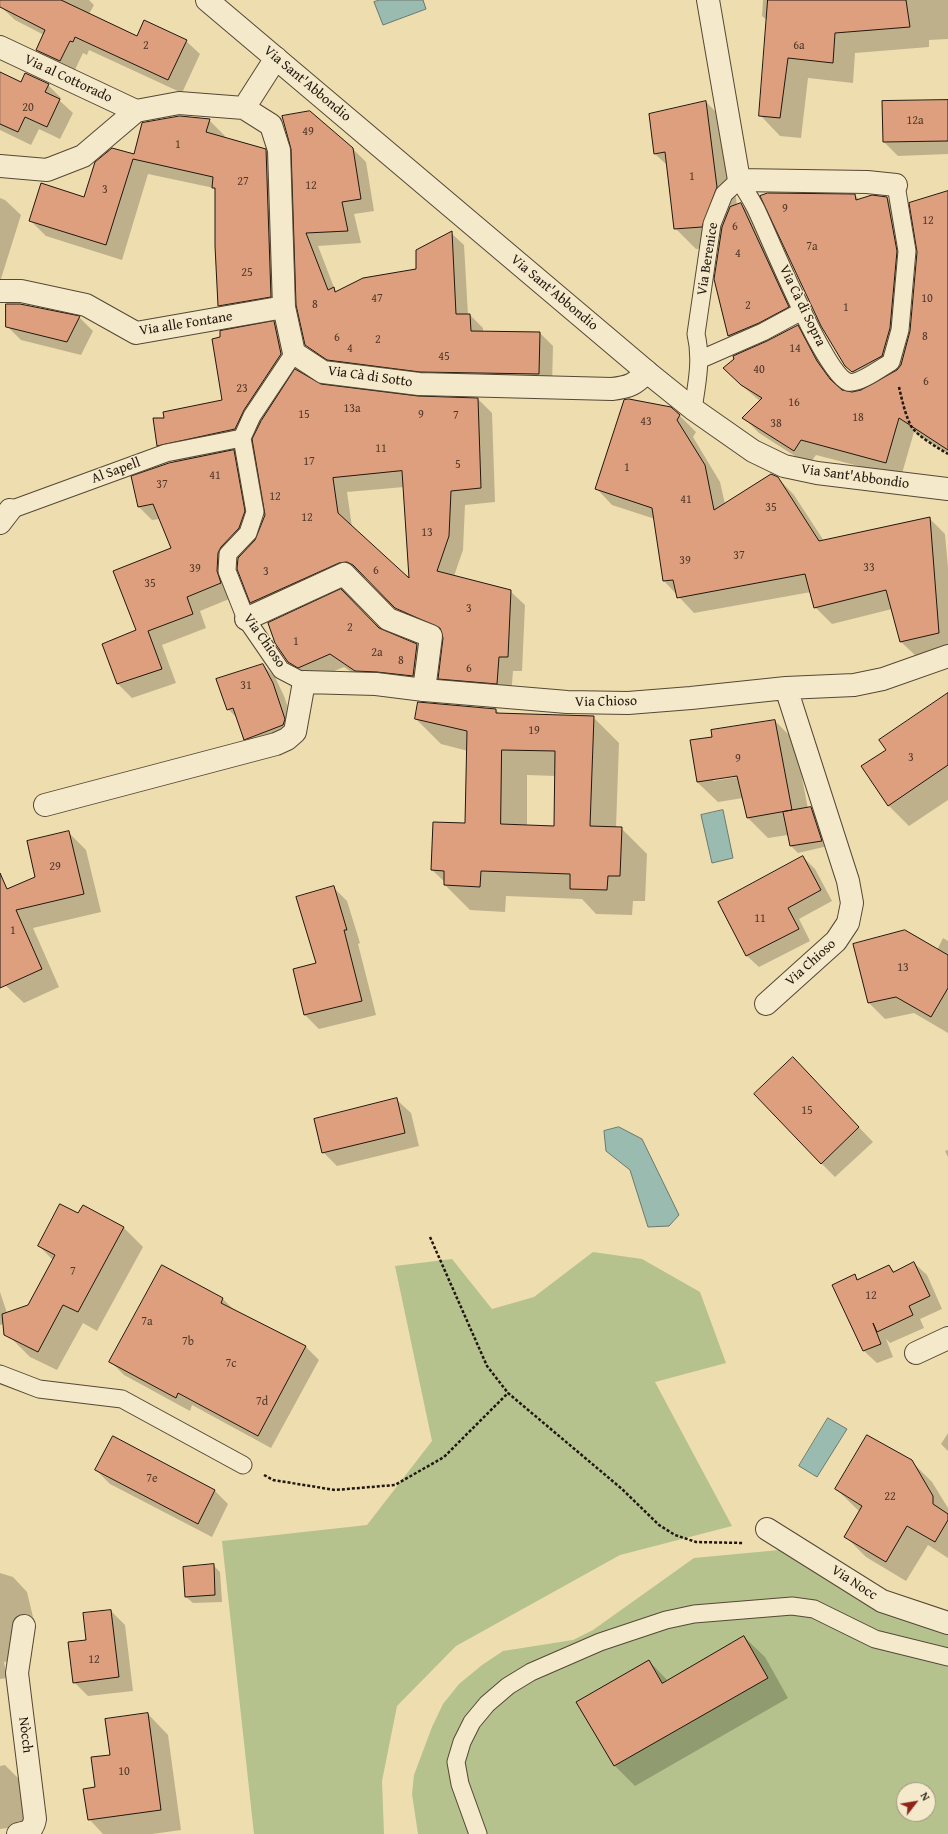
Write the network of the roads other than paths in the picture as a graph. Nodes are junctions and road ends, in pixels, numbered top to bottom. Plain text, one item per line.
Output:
1 (207, 0) edge
2 (708, 0) edge
3 (0, 47) edge
4 (276, 58) junction
5 (244, 108) junction
6 (136, 111) junction
7 (0, 166) edge
8 (739, 180) junction
9 (896, 185) joint
10 (0, 291) edge
11 (284, 307) junction
12 (802, 311) junction
13 (294, 353) junction
14 (699, 360) junction
15 (647, 372) junction
16 (693, 408) junction
17 (242, 438) junction
18 (948, 489) edge
19 (5, 516) edge
20 (246, 619) junction
21 (948, 656) edge
22 (304, 682) junction
23 (786, 688) junction
24 (424, 690) junction
25 (45, 805) dead end
26 (766, 1004) dead end
27 (948, 1338) edge
28 (916, 1353) dead end
29 (0, 1374) edge
30 (244, 1465) road end
31 (767, 1529) dead end
32 (948, 1623) edge
33 (24, 1626) dead end
34 (948, 1657) edge
35 (18, 1834) edge
36 (478, 1834) edge

1 - 4 street, Via Sant'Abbondio
2 - 8 street
3 - 6 street, Via al Cottorado
4 - 5 street
4 - 15 street, Via Sant'Abbondio
5 - 6 street
5 - 11 street
6 - 7 street
8 - 9 street
8 - 12 lane, Via Cà di Sopra
8 - 14 lane, Via Berenice
9 - 12 lane, Via Cà di Sopra
10 - 11 street, Via alle Fontane
11 - 13 street
12 - 14 lane
13 - 15 street, Via Cà di Sotto
13 - 17 lane
14 - 16 lane, Via Berenice
15 - 16 street, Via Sant'Abbondio
16 - 18 street, Via Sant'Abbondio
17 - 19 lane, Al Sapell
17 - 20 lane, Via Chioso
20 - 22 lane, Via Chioso
20 - 24 street
21 - 23 street, Via Chioso
22 - 24 street, Via Chioso
22 - 25 street
23 - 24 street, Via Chioso
23 - 26 street, Via Chioso
27 - 28 street
29 - 30 lane
31 - 32 street, Via Nocc
33 - 35 street, Nòcch
34 - 36 lane

